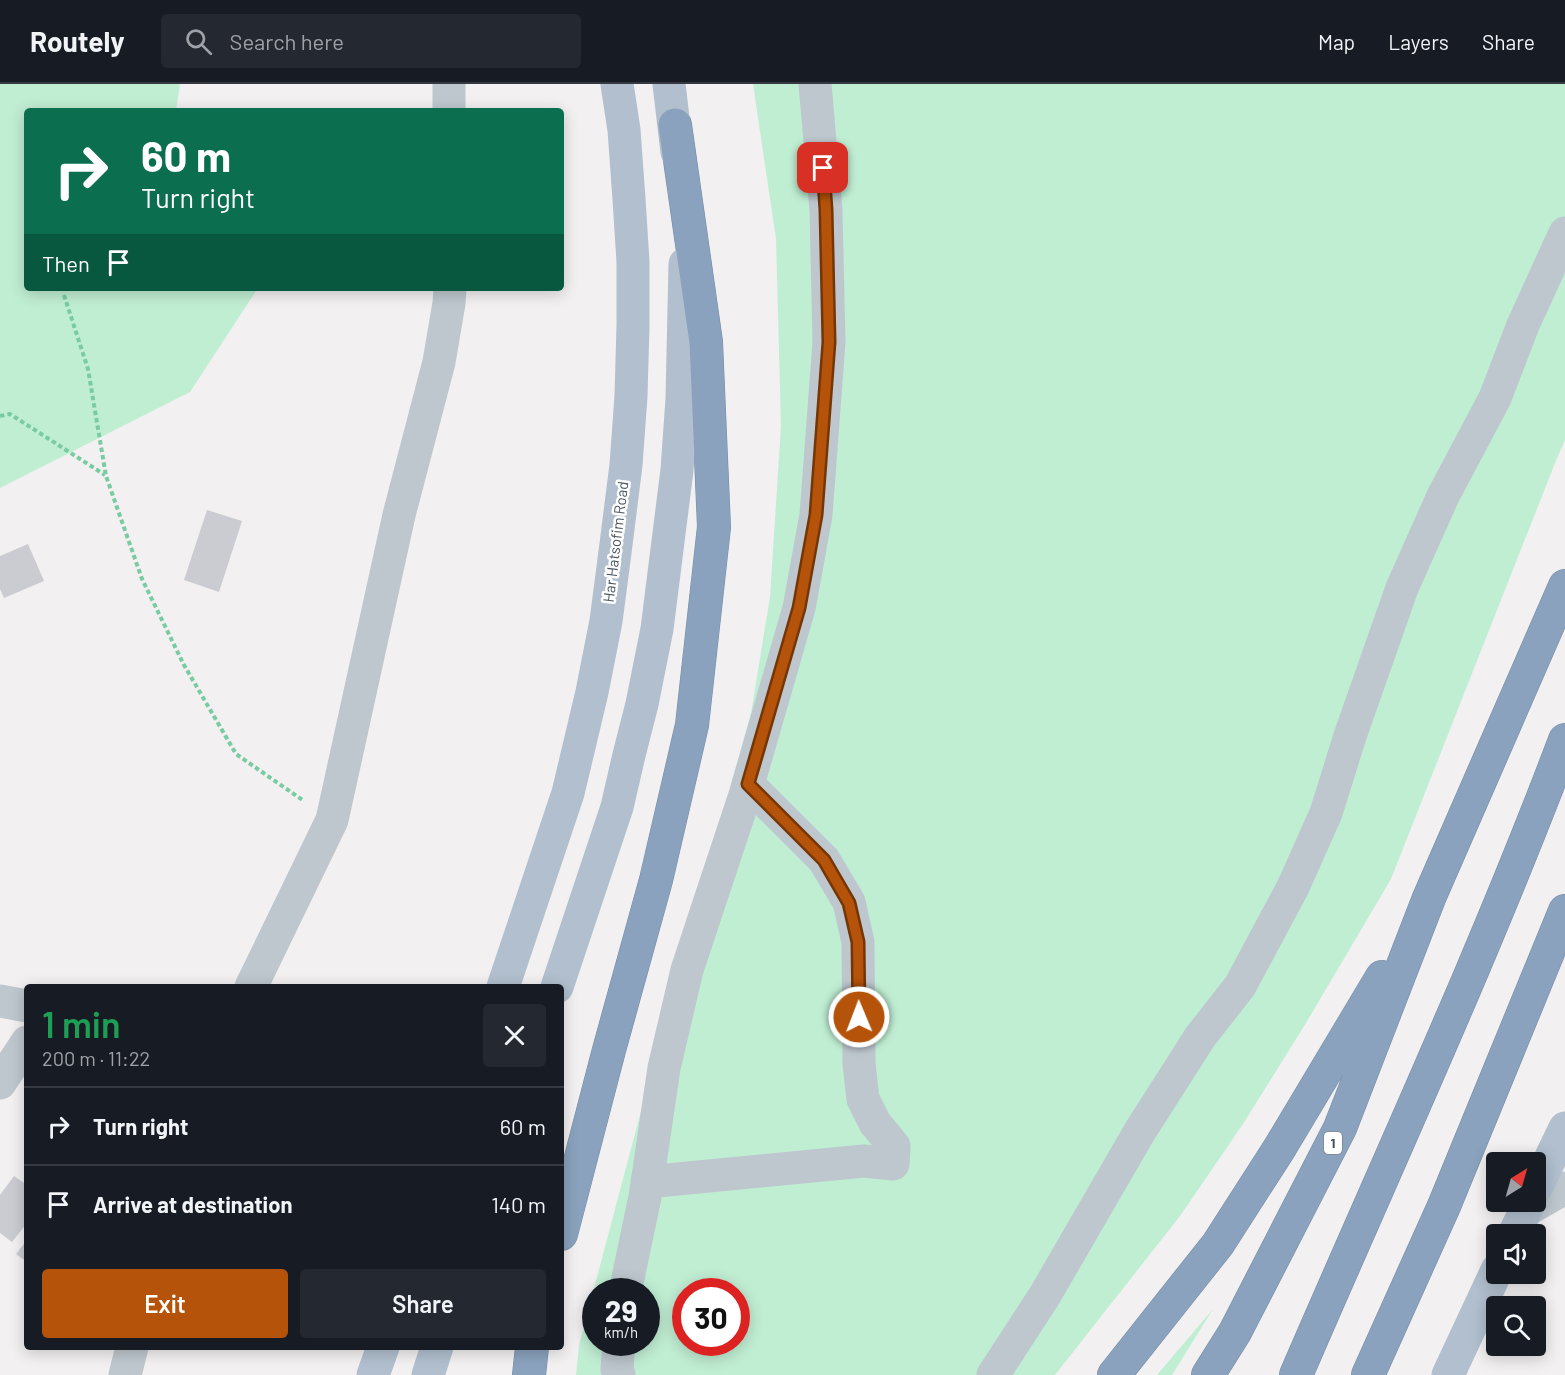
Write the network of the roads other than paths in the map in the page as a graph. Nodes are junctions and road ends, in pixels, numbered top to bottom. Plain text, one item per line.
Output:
1 (449, 84) edge
2 (617, 84) edge
3 (669, 84) edge
4 (815, 84) edge
5 (449, 108) edge
6 (675, 125) junction
7 (1565, 232) edge
8 (450, 291) edge
9 (1565, 586) edge
10 (1565, 740) edge
11 (748, 784) junction
12 (1429, 898) junction
13 (1565, 911) edge
14 (253, 984) edge
15 (504, 984) edge
16 (558, 984) edge
17 (0, 1001) edge
18 (24, 1005) edge
19 (24, 1047) edge
20 (0, 1083) edge
21 (1564, 1132) edge
22 (1546, 1168) edge
23 (647, 1182) junction
24 (1565, 1188) edge
25 (1546, 1198) edge
26 (564, 1222) edge
27 (628, 1278) edge
28 (1490, 1284) edge
29 (131, 1350) edge
30 (382, 1350) edge
31 (436, 1350) edge
32 (532, 1350) edge
33 (618, 1356) edge
34 (125, 1375) edge
35 (373, 1375) edge
36 (428, 1375) edge
37 (529, 1375) edge
38 (619, 1375) edge
39 (993, 1375) edge
40 (1114, 1375) edge
41 (1208, 1375) edge
42 (1296, 1375) edge
43 (1368, 1375) edge
44 (1448, 1375) edge

1 - 5 street
2 - 15 main road, Har Hatsofim Road
3 - 6 main road
4 - 11 street
6 - 16 main road
6 - 26 highway
7 - 39 street
8 - 14 street
9 - 12 highway, 1
10 - 42 highway
11 - 23 street
11 - 23 street
12 - 40 highway
12 - 41 highway, 1
13 - 43 highway
17 - 18 street
19 - 20 street
21 - 22 main road
23 - 27 street
24 - 25 street
28 - 44 main road
29 - 34 street
30 - 35 main road
31 - 36 main road
32 - 37 highway
33 - 38 street

